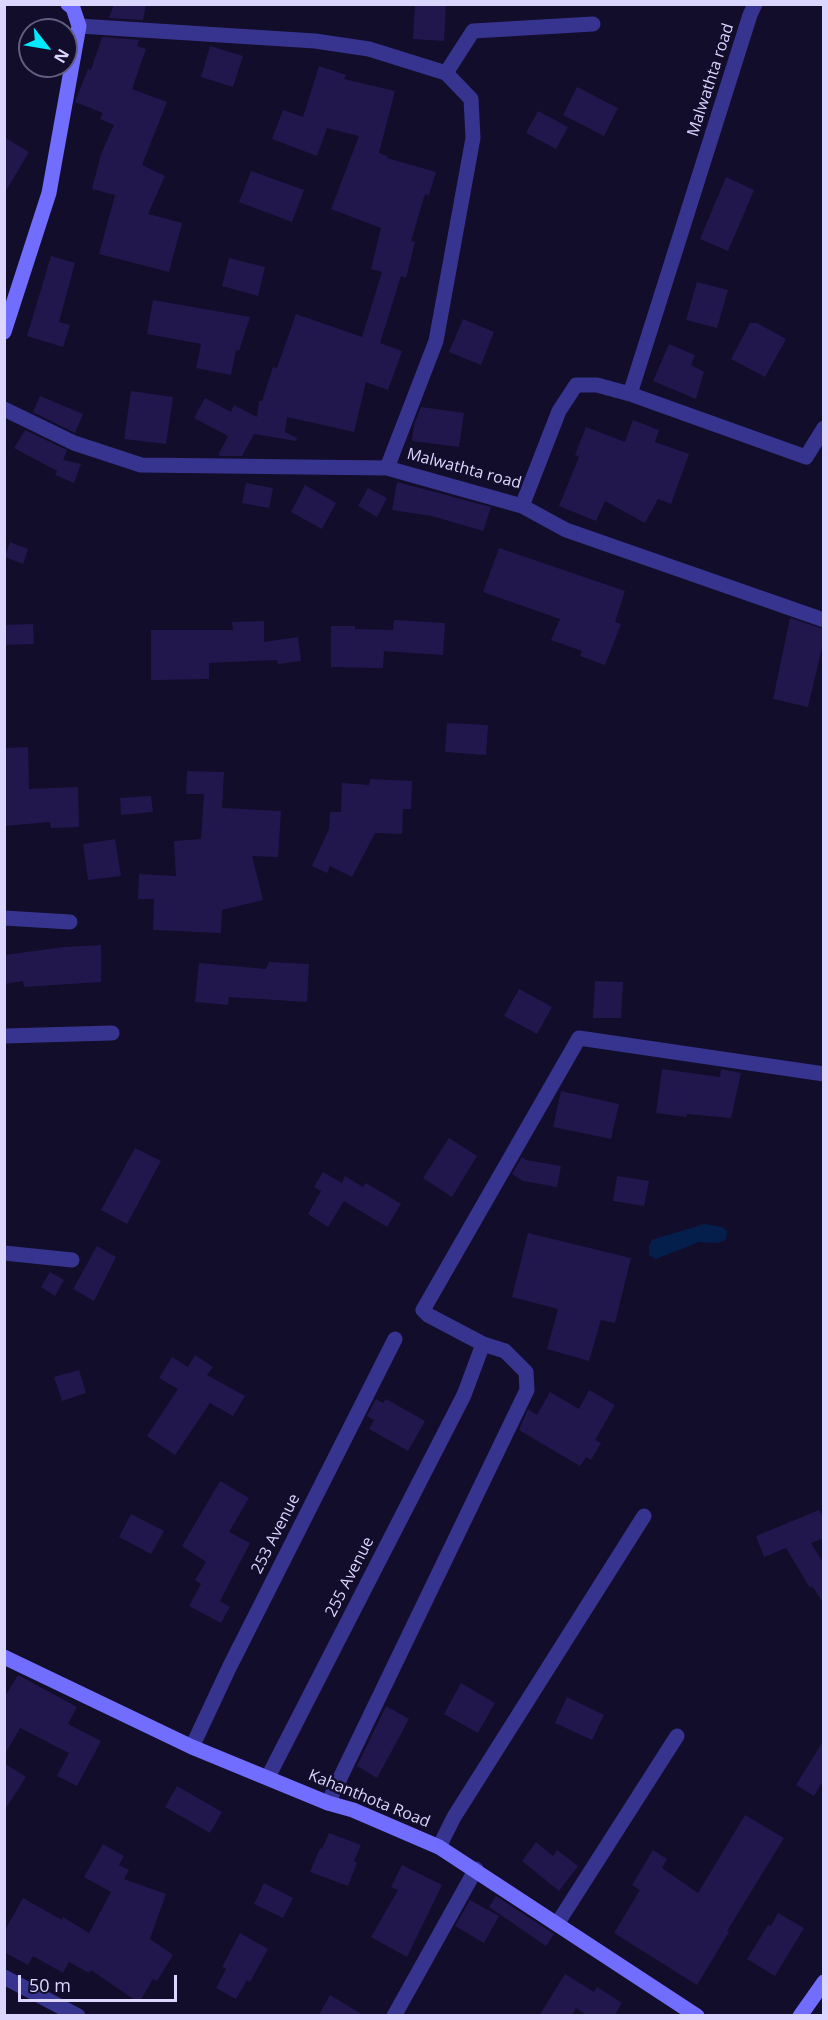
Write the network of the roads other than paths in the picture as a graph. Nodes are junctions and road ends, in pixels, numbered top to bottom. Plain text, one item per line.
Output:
1 (68, 4) edge
2 (753, 10) edge
3 (593, 24) dead end
4 (79, 26) junction
5 (446, 73) junction
6 (4, 332) edge
7 (630, 394) junction
8 (4, 409) edge
9 (824, 428) edge
10 (387, 468) junction
11 (522, 506) junction
12 (824, 620) edge
13 (4, 918) edge
14 (70, 922) dead end
15 (112, 1033) dead end
16 (4, 1036) edge
17 (824, 1074) edge
18 (4, 1253) edge
19 (72, 1260) dead end
20 (395, 1340) dead end
21 (483, 1344) junction
22 (644, 1516) dead end
23 (4, 1657) edge
24 (677, 1736) dead end
25 (192, 1747) junction
26 (268, 1777) junction
27 (328, 1803) junction
28 (440, 1847) junction
29 (476, 1869) junction
30 (557, 1924) junction
31 (4, 1977) edge
32 (824, 1982) edge
33 (78, 2016) edge
34 (394, 2016) edge
35 (697, 2016) edge
36 (800, 2016) edge

1 - 4 main road
2 - 7 street, Malwathta road
3 - 5 street
4 - 5 street
4 - 6 main road
5 - 10 street
7 - 9 street
7 - 11 street, Malwathta road
8 - 10 street, Malwathta road
10 - 11 street, Malwathta road
11 - 12 street
13 - 14 street
15 - 16 street
17 - 21 street
18 - 19 street
20 - 25 street, 253 Avenue
21 - 26 street, 255 Avenue
21 - 27 street
22 - 28 street
23 - 25 main road, Kahanthota Road
24 - 30 street
25 - 26 main road, Kahanthota Road
26 - 27 main road, Kahanthota Road
27 - 28 main road, Kahanthota Road
28 - 29 main road, Kahanthota Road
29 - 30 main road, Kahanthota Road
29 - 34 street
30 - 35 main road, Kahanthota Road
31 - 33 street
32 - 36 main road

